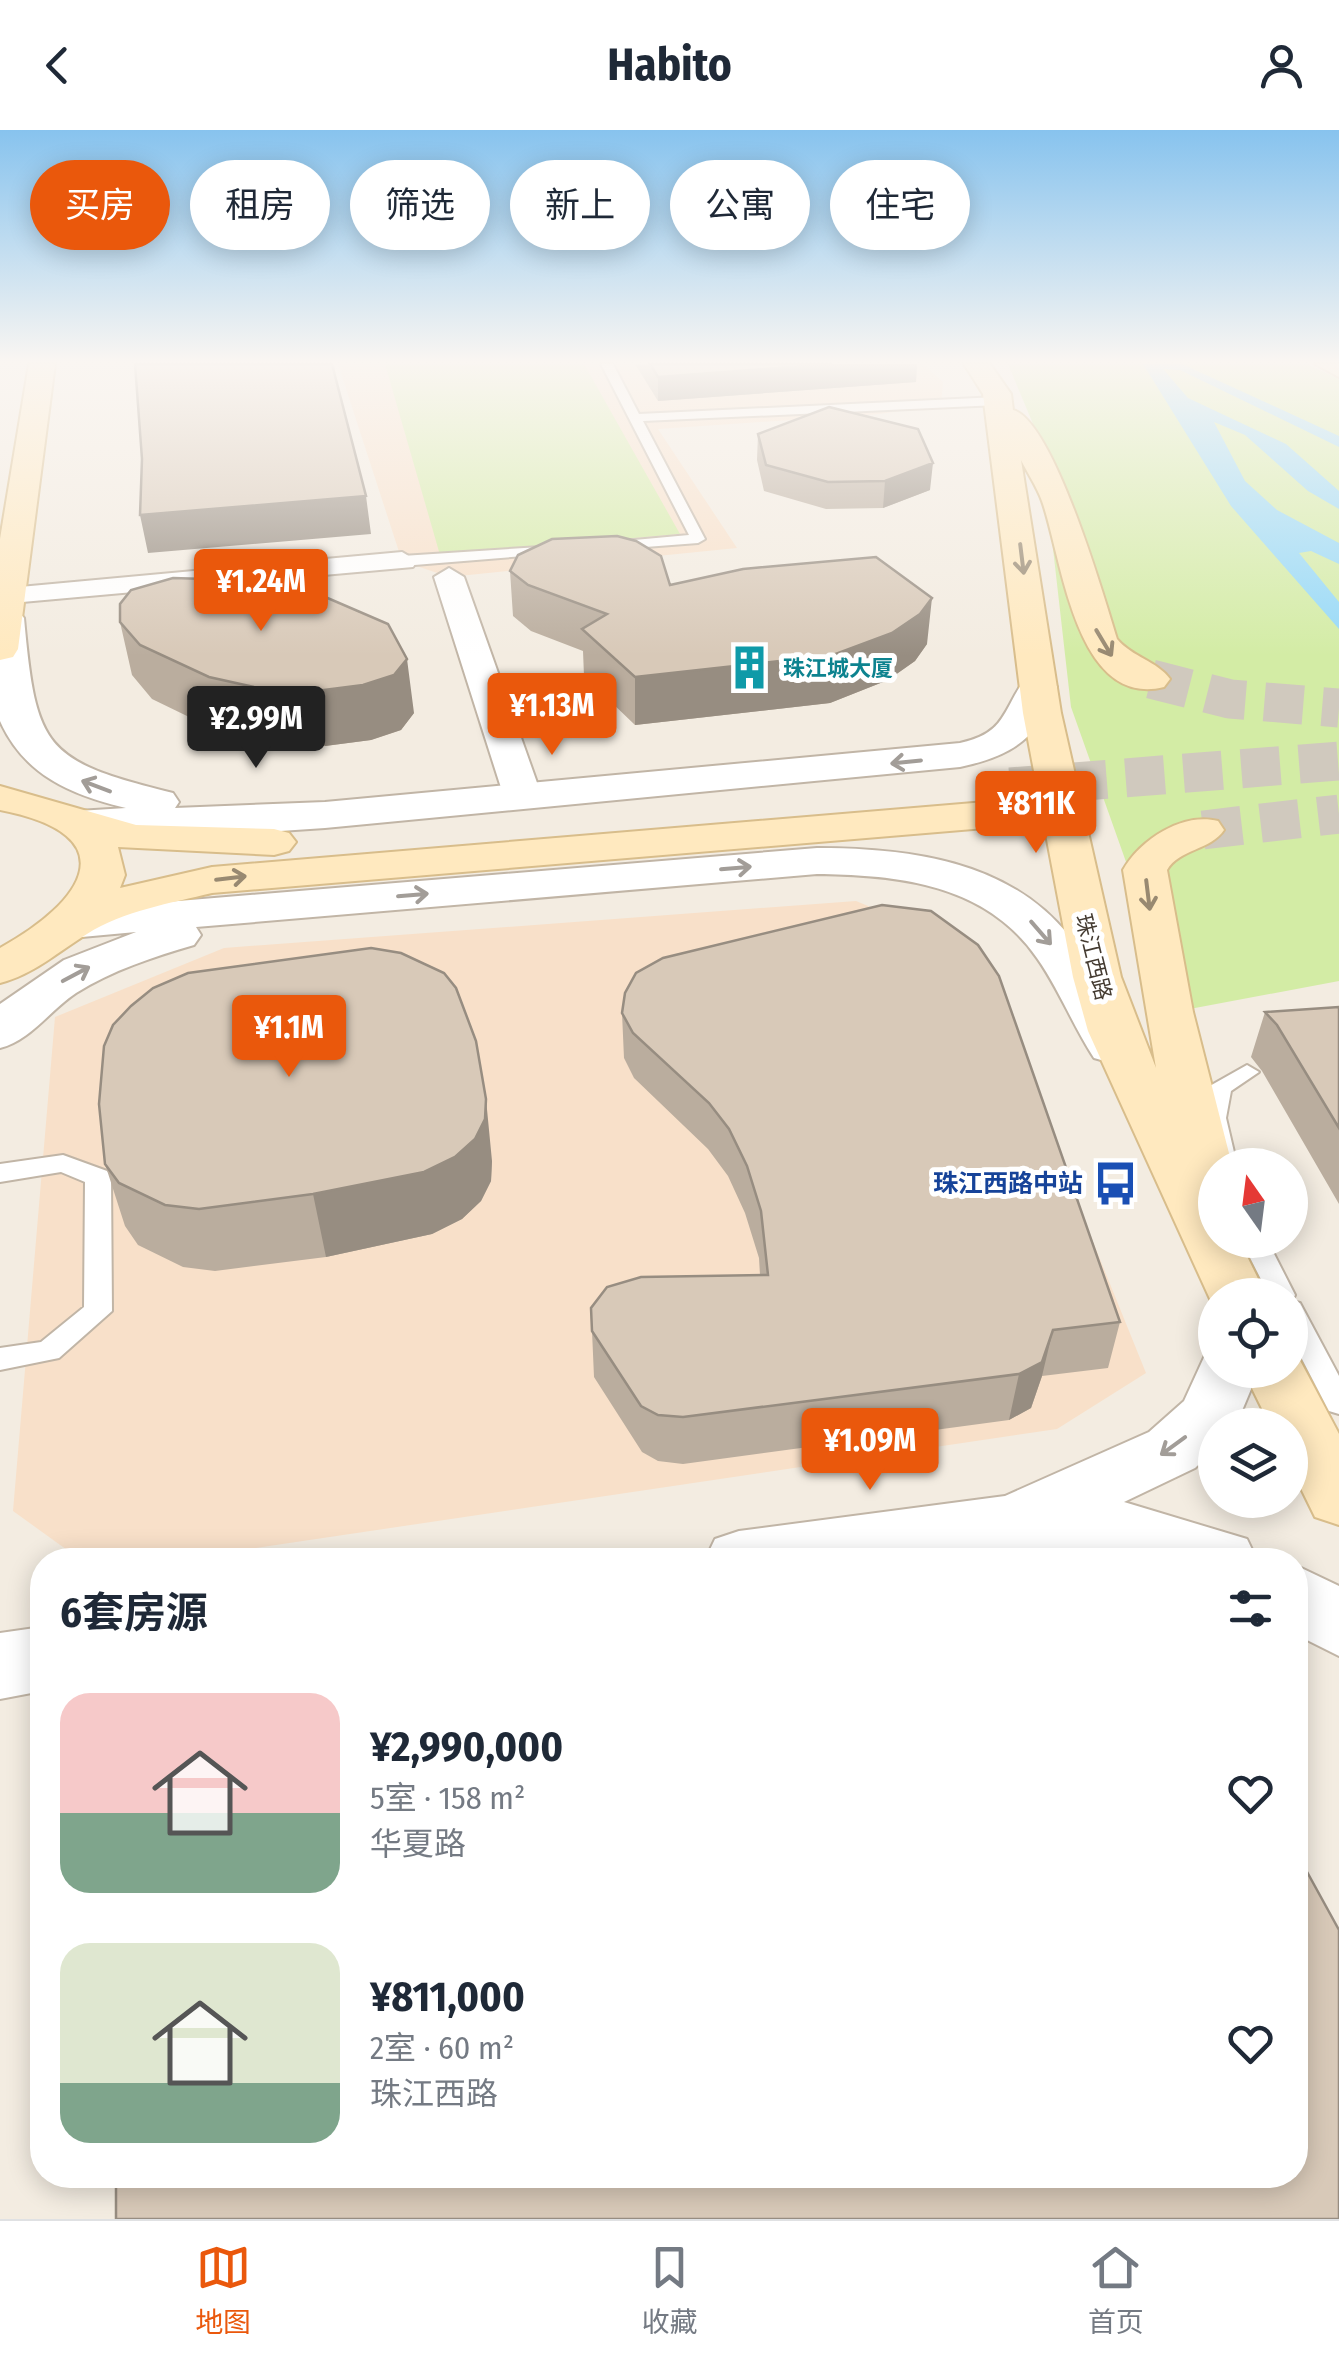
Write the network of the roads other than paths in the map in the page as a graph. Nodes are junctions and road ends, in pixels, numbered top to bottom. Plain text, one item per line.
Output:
1 (28, 461) edge
2 (657, 461) edge
3 (1003, 461) edge
4 (1040, 461) edge
5 (402, 561) joint
6 (447, 567) junction
7 (5, 621) edge
8 (1151, 679) tunnel mouth
9 (1038, 688) junction
10 (575, 791) junction
11 (522, 794) junction
12 (7, 795) edge
13 (76, 821) junction
14 (1202, 830) tunnel mouth
15 (358, 900) junction
16 (71, 924) junction
17 (2, 966) edge
18 (0, 1033) edge
19 (1247, 1072) dead end
20 (1156, 1125) junction
21 (1200, 1148) edge
22 (1222, 1148) edge
23 (0, 1173) edge
24 (1244, 1276) edge
25 (1308, 1344) edge
26 (0, 1359) edge
27 (1221, 1388) edge
28 (1283, 1388) edge
29 (1339, 1402) edge
30 (1339, 1498) edge
31 (1014, 1522) junction
32 (831, 1548) edge
33 (1191, 1548) edge
34 (1308, 1604) edge
35 (1339, 1625) edge
36 (30, 1662) edge
37 (0, 1666) edge

1 - 7 main road
2 - 6 lane
3 -> 9 main road, 珠江西路
4 -> 8 main road
5 - 6 lane
5 - 7 street
6 - 11 street
11 -> 7 street
9 -> 10 street
9 - 20 main road, 珠江西路
10 - 11 street
10 - 13 street
12 - 13 main road
13 - 16 main road
16 -> 13 main road
14 -> 21 main road
15 - 16 street
18 -> 15 street
15 -> 20 street
16 - 17 main road
19 - 22 lane
20 - 24 main road, 珠江西路
23 - 26 lane
25 - 29 lane
27 -> 31 street
28 - 30 main road
31 - 32 street
31 - 33 street
34 - 35 street
36 - 37 street

